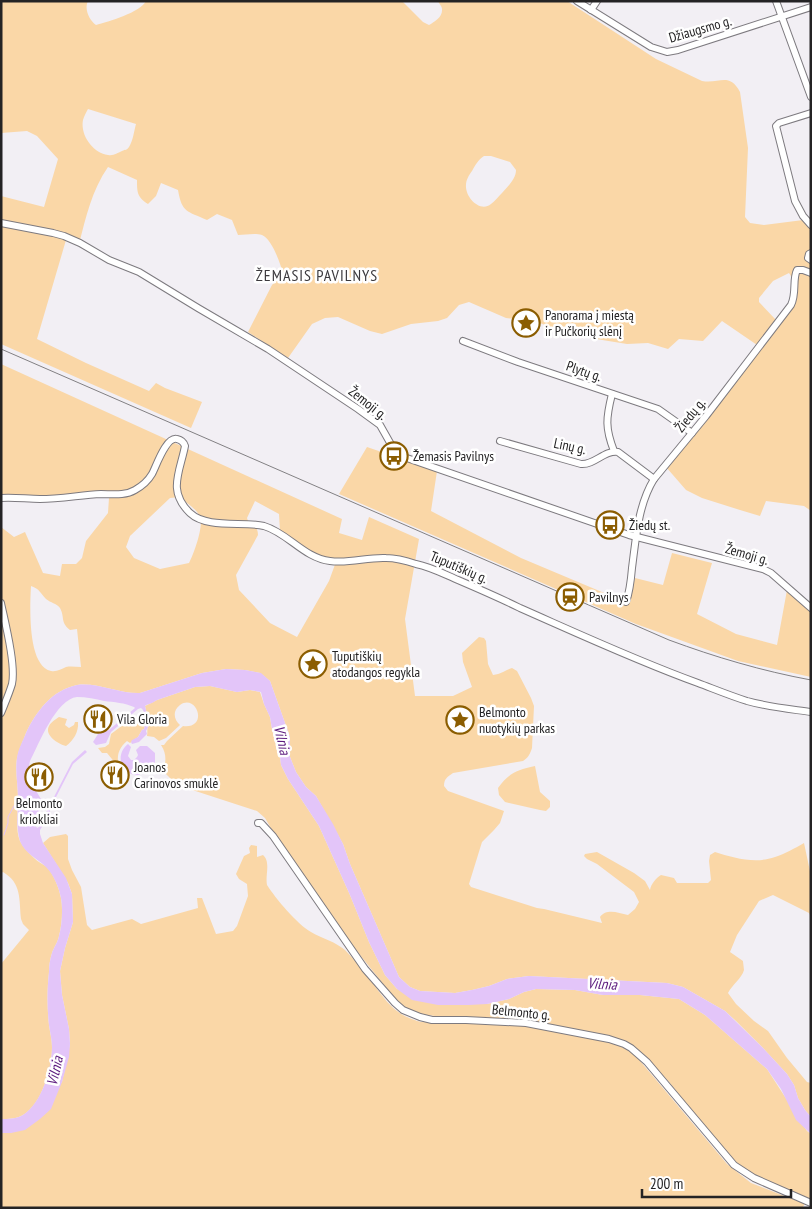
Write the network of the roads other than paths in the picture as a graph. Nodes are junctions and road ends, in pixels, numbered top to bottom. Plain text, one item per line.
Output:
1 (577, 1) edge
2 (597, 1) edge
3 (776, 1) edge
4 (811, 7) edge
5 (591, 10) junction
6 (782, 17) junction
7 (811, 97) edge
8 (811, 113) edge
9 (1, 222) edge
10 (811, 225) edge
11 (811, 253) edge
12 (811, 260) edge
13 (811, 273) edge
14 (464, 341) dead end
15 (612, 394) junction
16 (692, 433) junction
17 (500, 441) dead end
18 (614, 451) junction
19 (654, 479) junction
20 (1, 498) edge
21 (636, 536) junction
22 (1, 602) edge
23 (626, 602) dead end
24 (811, 608) edge
25 (811, 712) edge
26 (1, 713) edge
27 (258, 823) dead end
28 (811, 1203) edge

1 - 5 street, Džiaugsmo g.
2 - 5 street
3 - 6 street
4 - 6 street, Džiaugsmo g.
5 - 6 street, Džiaugsmo g.
6 - 7 street
8 - 10 street
9 - 21 street, Žemoji g.
11 - 12 street
13 - 16 street, Žiedų g.
14 - 15 street, Plytų g.
15 - 16 street, Plytų g.
15 - 18 street
16 - 19 street, Žiedų g.
17 - 18 street, Linų g.
18 - 19 street
19 - 21 street, Žiedų g.
20 - 25 street, Tuputiškių g.
21 - 23 street, Žiedų g.
21 - 24 street, Žemoji g.
22 - 26 street
27 - 28 street, Belmonto g.

